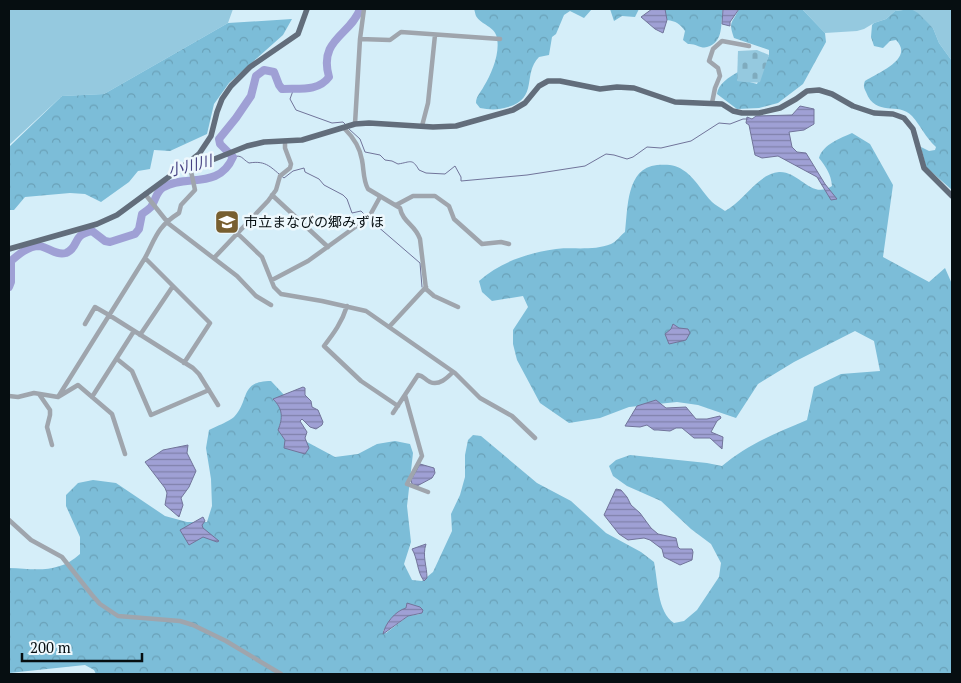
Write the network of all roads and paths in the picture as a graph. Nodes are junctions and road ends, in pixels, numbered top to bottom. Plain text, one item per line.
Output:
1 (307, 9) edge
2 (364, 9) edge
3 (435, 35) junction
4 (360, 39) junction
5 (500, 40) dead end
6 (749, 46) dead end
7 (712, 102) junction
8 (350, 126) junction
9 (422, 126) junction
10 (285, 141) junction
11 (189, 162) junction
12 (145, 194) junction
13 (272, 196) junction
14 (952, 196) edge
15 (380, 197) junction
16 (396, 205) junction
17 (166, 221) junction
18 (237, 234) junction
19 (510, 244) dead end
20 (328, 247) junction
21 (9, 249) edge
22 (145, 258) junction
23 (214, 258) junction
24 (272, 280) junction
25 (173, 286) junction
26 (426, 287) junction
27 (271, 305) dead end
28 (347, 306) junction
29 (458, 307) dead end
30 (109, 315) junction
31 (85, 324) dead end
32 (389, 327) junction
33 (134, 331) junction
34 (140, 335) junction
35 (117, 359) junction
36 (184, 363) junction
37 (453, 372) junction
38 (209, 390) junction
39 (39, 394) junction
40 (405, 394) junction
41 (9, 396) edge
42 (58, 397) junction
43 (92, 397) junction
44 (218, 406) dead end
45 (398, 406) junction
46 (394, 412) dead end
47 (535, 438) dead end
48 (52, 445) dead end
49 (125, 454) dead end
50 (428, 492) dead end
51 (9, 520) edge
52 (281, 674) edge

1 - 11 main road
2 - 4 street
3 - 4 street
3 - 5 street
3 - 9 street
4 - 8 street
6 - 7 street
7 - 9 main road
7 - 14 main road
8 - 9 main road
8 - 10 main road
8 - 15 street
10 - 11 main road
10 - 13 street
11 - 12 main road
11 - 17 street
12 - 17 street
12 - 21 main road
13 - 18 street
13 - 20 street
15 - 16 street
15 - 20 street
16 - 19 street
16 - 26 street
17 - 22 street
17 - 23 street
18 - 23 street
18 - 24 street
20 - 24 street
22 - 25 street
22 - 30 street
23 - 27 street
24 - 28 street
25 - 34 street
25 - 36 street
26 - 29 street
26 - 32 street
28 - 32 street
28 - 45 street
30 - 31 street
30 - 33 street
30 - 42 street
32 - 37 street
33 - 34 street
33 - 35 street
34 - 36 street
35 - 38 street
35 - 43 street
36 - 38 street
37 - 40 street
37 - 47 street
38 - 44 street
39 - 41 street
39 - 42 street
39 - 48 street
40 - 45 street
40 - 50 street
42 - 43 street
43 - 49 street
45 - 46 street
51 - 52 street

